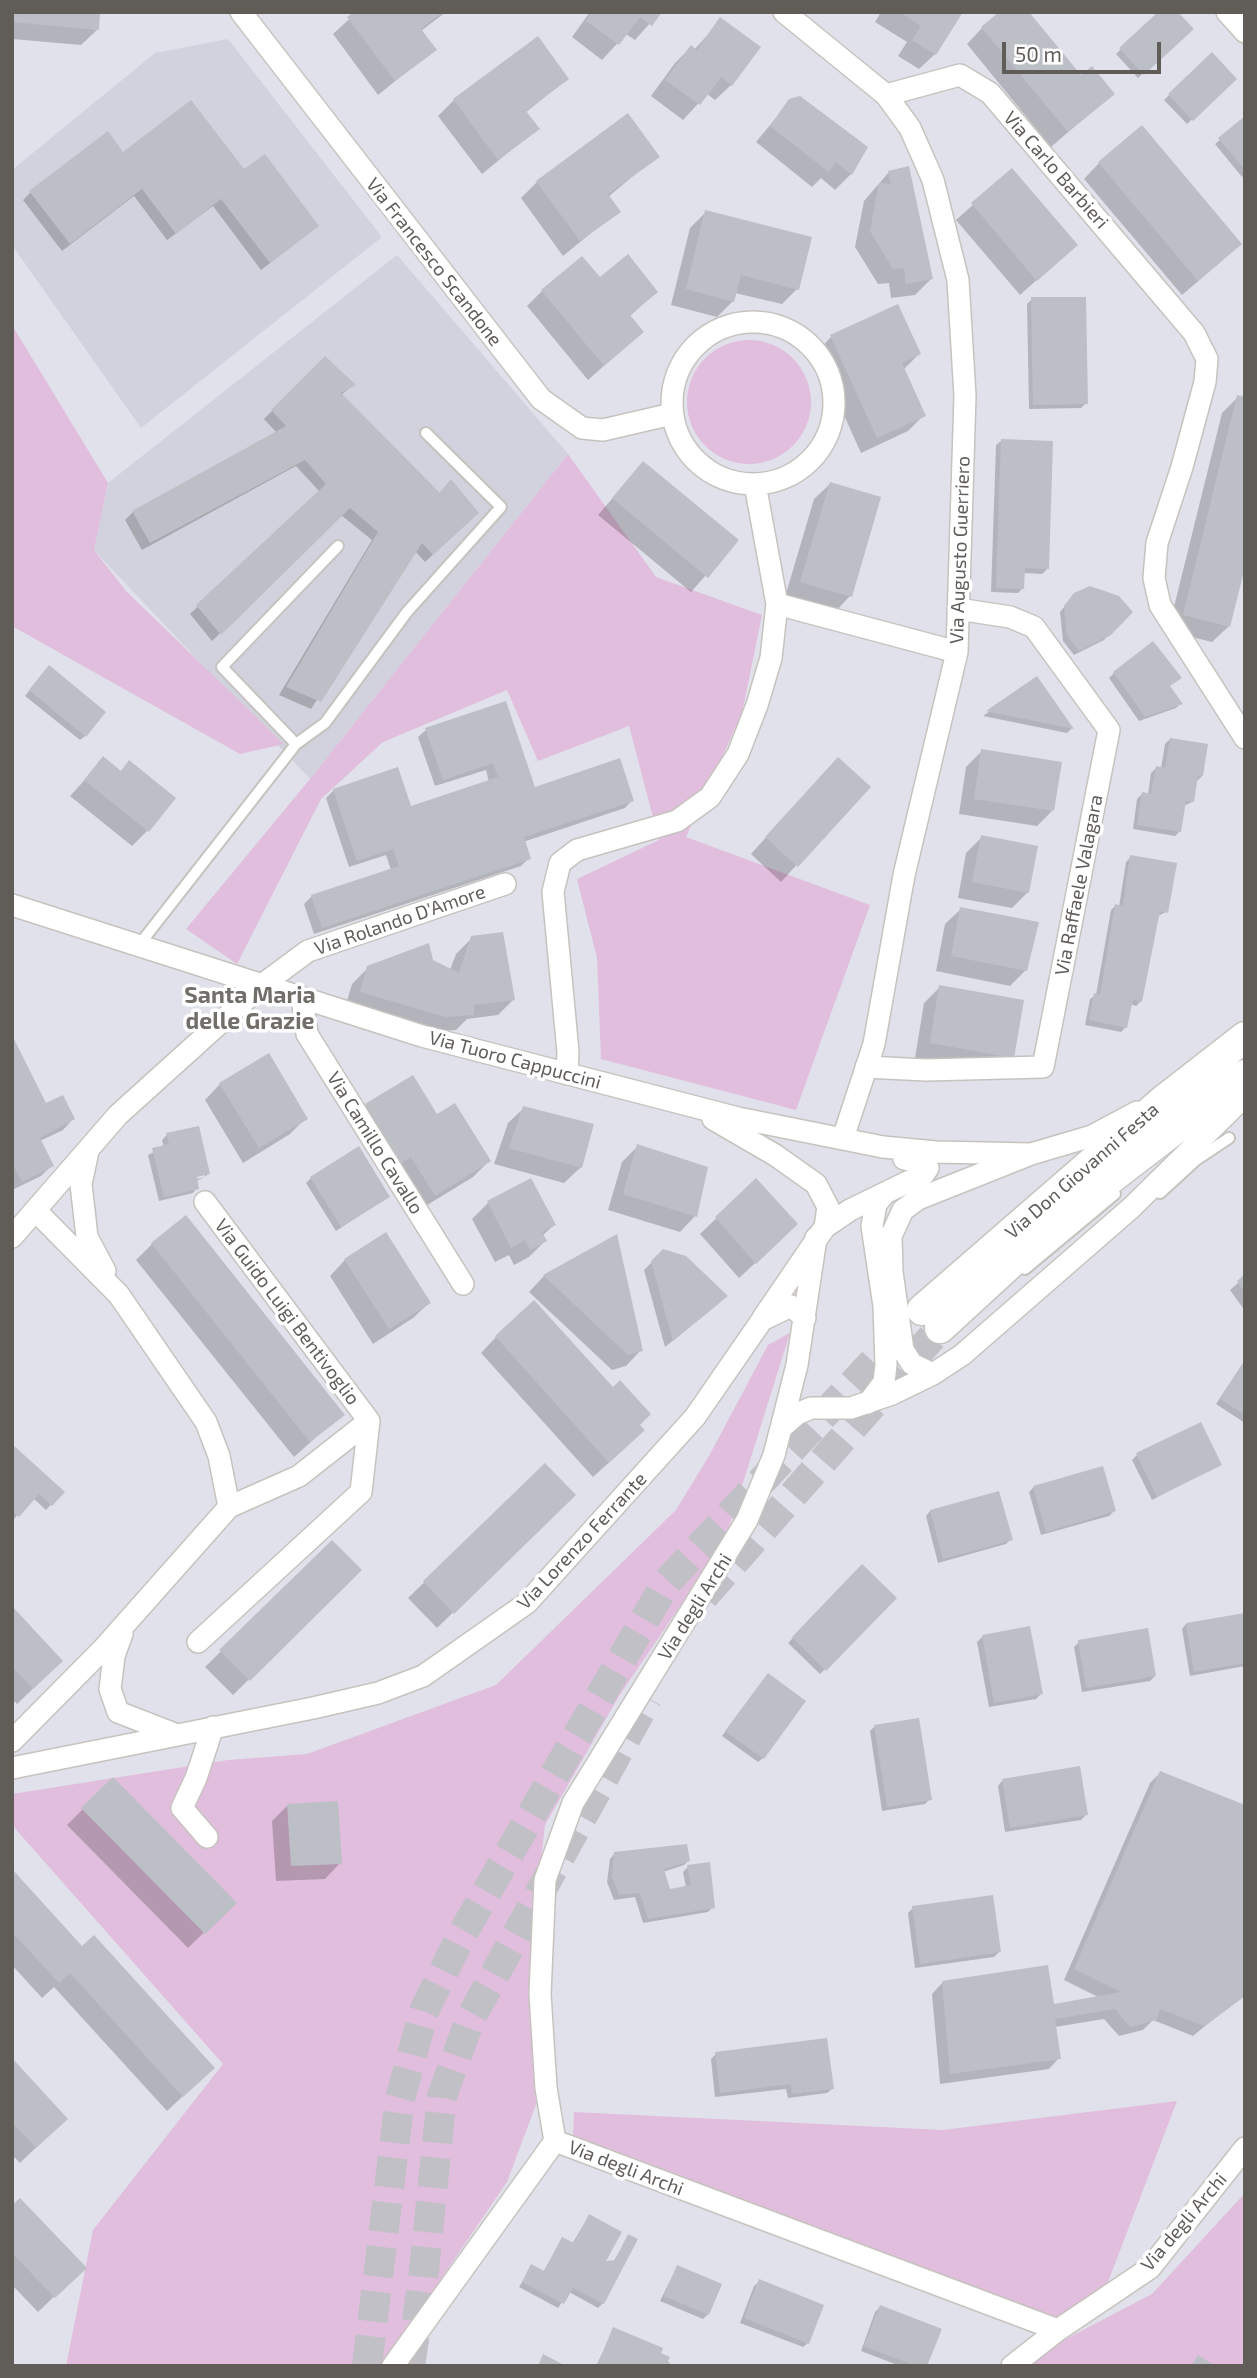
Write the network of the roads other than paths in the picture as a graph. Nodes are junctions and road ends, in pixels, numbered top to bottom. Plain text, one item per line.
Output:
1 (241, 12) edge
2 (784, 12) edge
3 (1227, 12) edge
4 (1245, 32) edge
5 (886, 95) junction
6 (672, 414) junction
7 (426, 433) dead end
8 (755, 484) junction
9 (338, 547) dead end
10 (777, 604) junction
11 (958, 608) junction
12 (957, 652) junction
13 (1245, 738) edge
14 (296, 744) junction
15 (505, 884) dead end
16 (12, 905) edge
17 (139, 946) junction
18 (262, 985) junction
19 (302, 998) junction
20 (1245, 1037) edge
21 (866, 1067) junction
22 (567, 1073) junction
23 (1245, 1075) edge
24 (1245, 1096) edge
25 (1164, 1100) junction
26 (688, 1105) junction
27 (1206, 1133) junction
28 (843, 1138) junction
29 (1229, 1138) dead end
30 (89, 1146) junction
31 (883, 1147) junction
32 (1031, 1154) junction
33 (1144, 1168) dead end
34 (1124, 1185) dead end
35 (885, 1193) junction
36 (205, 1202) dead end
37 (36, 1212) junction
38 (821, 1233) junction
39 (12, 1237) edge
40 (1087, 1245) junction
41 (463, 1284) dead end
42 (119, 1295) junction
43 (971, 1300) junction
44 (805, 1318) junction
45 (762, 1320) junction
46 (797, 1365) junction
47 (933, 1374) junction
48 (868, 1403) junction
49 (828, 1407) junction
50 (369, 1421) junction
51 (781, 1428) junction
52 (229, 1507) junction
53 (127, 1622) junction
54 (198, 1642) dead end
55 (213, 1727) junction
56 (174, 1734) junction
57 (12, 1741) edge
58 (12, 1768) edge
59 (207, 1837) dead end
60 (555, 2141) junction
61 (1245, 2148) edge
62 (1058, 2330) junction
63 (393, 2366) edge
64 (1012, 2366) edge

1 - 6 street, Via Francesco Scandone
2 - 5 street, Via Augusto Guerriero
3 - 4 street
5 - 11 street, Via Augusto Guerriero
5 - 13 street, Via Carlo Barbieri
6 - 8 street
6 - 8 street
7 - 14 lane
8 - 10 street
9 - 14 lane
10 - 12 street
10 - 22 street
11 - 12 street, Via Augusto Guerriero
11 - 21 street, Via Raffaele Valagara
12 - 21 street, Via Augusto Guerriero
14 - 17 lane
15 - 18 street, Via Rolando D'Amore
16 - 17 street, Via Tuoro Cappuccini
17 - 18 street, Via Tuoro Cappuccini
18 - 19 street, Via Tuoro Cappuccini
18 - 30 street, Via Rolando D'Amore
19 - 22 street, Via Tuoro Cappuccini
19 - 41 street, Via Camillo Cavallo
20 - 25 main road, Via Don Giovanni Festa
21 - 28 street, Via Augusto Guerriero
22 - 26 street, Via Tuoro Cappuccini
23 - 43 main road, Via Don Giovanni Festa
24 - 27 street
25 - 32 street
25 - 43 main road, Via Don Giovanni Festa
26 - 28 street, Via Tuoro Cappuccini
26 - 38 street, Via degli Archi
27 - 33 lane
27 - 40 street
28 - 31 street, Via Tuoro Cappuccini
29 - 40 lane
30 - 37 street, Via Rolando D'Amore
30 - 42 street
31 - 32 street, Via Tuoro Cappuccini
31 - 35 street
32 - 47 street
34 - 43 lane
35 - 38 street
35 - 48 street
36 - 50 street, Via Guido Luigi Bentivoglio
37 - 39 street, Via Rolando D'Amore
37 - 42 street
38 - 44 street, Via degli Archi
38 - 45 street, Via Lorenzo Ferrante
40 - 47 street
42 - 52 street
44 - 45 street
44 - 46 street, Via degli Archi
45 - 55 street, Via Lorenzo Ferrante
46 - 49 street
46 - 51 street, Via degli Archi
47 - 48 street
48 - 49 street
49 - 51 street
50 - 52 street, Via Guido Luigi Bentivoglio
50 - 54 street, Via Guido Luigi Bentivoglio
51 - 60 street, Via degli Archi
52 - 53 street
53 - 56 street
53 - 57 street
55 - 56 street, Via Lorenzo Ferrante
55 - 59 street
56 - 58 street, Via Lorenzo Ferrante
60 - 62 street, Via degli Archi
60 - 63 street
61 - 62 street, Via degli Archi
62 - 64 street

